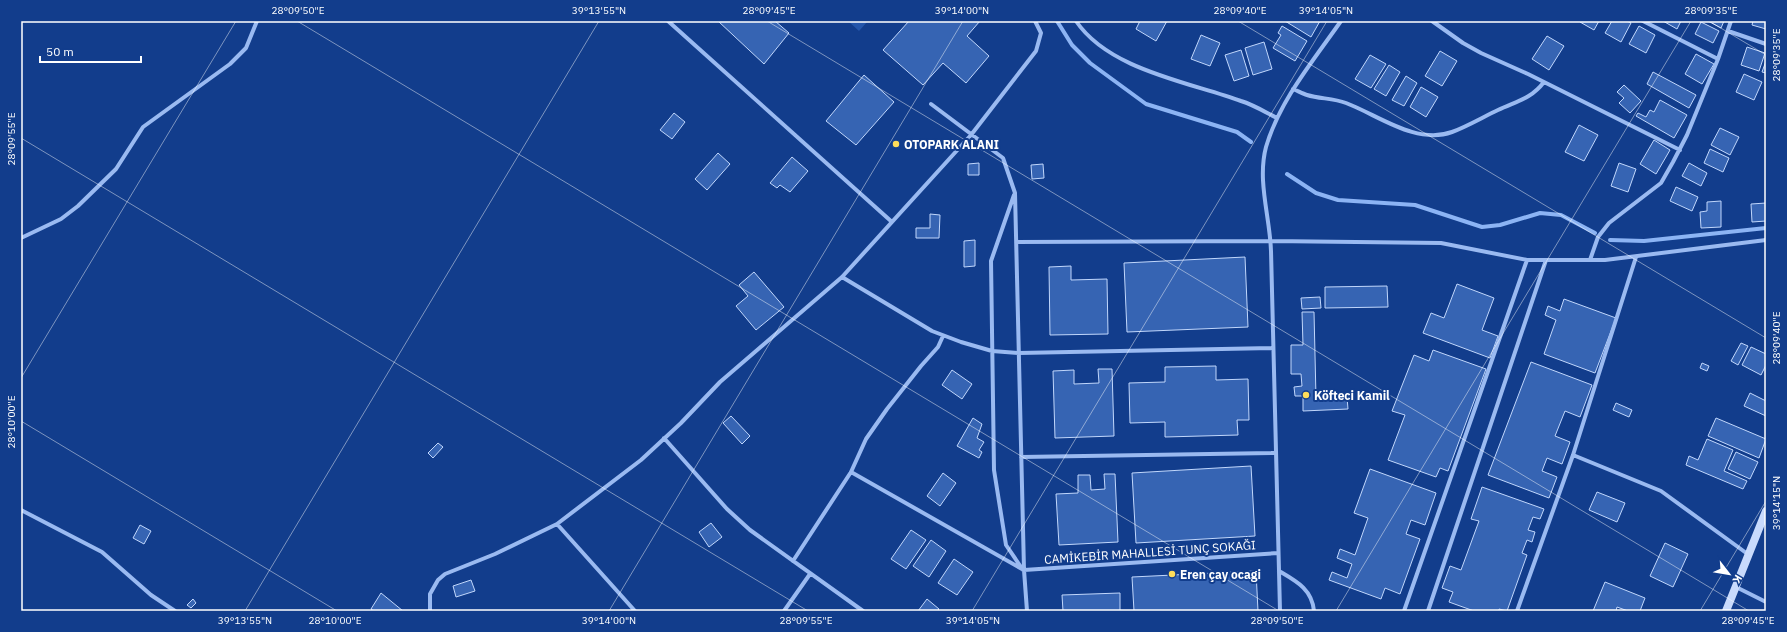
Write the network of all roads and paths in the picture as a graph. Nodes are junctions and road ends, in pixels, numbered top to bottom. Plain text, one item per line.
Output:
1 (257, 21) edge
2 (668, 21) edge
3 (1035, 21) edge
4 (1076, 21) edge
5 (1341, 21) edge
6 (1432, 21) edge
7 (1643, 21) edge
8 (1732, 21) edge
9 (1728, 31) junction
10 (1766, 44) edge
11 (1718, 59) junction
12 (1544, 82) junction
13 (1293, 90) junction
14 (931, 104) dead end
15 (1277, 118) junction
16 (971, 135) junction
17 (1680, 150) junction
18 (1015, 193) junction
19 (892, 222) junction
20 (21, 238) edge
21 (1766, 240) edge
22 (1270, 241) junction
23 (1016, 242) junction
24 (1636, 257) junction
25 (1527, 260) junction
26 (1546, 260) junction
27 (1590, 260) junction
28 (842, 277) junction
29 (943, 336) junction
30 (1273, 348) junction
31 (992, 351) junction
32 (1019, 353) junction
33 (664, 438) junction
34 (1276, 453) junction
35 (1573, 455) junction
36 (1021, 456) junction
37 (851, 472) junction
38 (21, 510) edge
39 (1766, 511) edge
40 (557, 524) junction
41 (1278, 553) junction
42 (1749, 555) junction
43 (792, 561) junction
44 (1024, 570) junction
45 (1279, 571) junction
46 (810, 574) junction
47 (1736, 587) junction
48 (1766, 602) edge
49 (175, 611) edge
50 (430, 611) edge
51 (635, 611) edge
52 (784, 611) edge
53 (863, 611) edge
54 (1027, 611) edge
55 (1280, 611) edge
56 (1314, 611) edge
57 (1404, 611) edge
58 (1428, 611) edge
59 (1517, 611) edge
60 (1726, 611) edge

1 - 20 street
2 - 19 street
3 - 16 street
4 - 15 street
5 - 13 street
6 - 12 street
7 - 11 street
8 - 9 street
9 - 10 street
9 - 11 street
11 - 17 street
12 - 13 street
12 - 17 street
13 - 15 street
14 - 16 street
15 - 22 street
16 - 18 street
16 - 19 street
17 - 27 street
18 - 23 street
18 - 31 street
19 - 28 street
21 - 24 street
22 - 23 street
22 - 25 street
22 - 30 street
23 - 32 street
24 - 27 street
24 - 35 street
25 - 26 street
25 - 57 street
26 - 27 street
26 - 58 street
28 - 29 street
28 - 33 street
29 - 31 street
29 - 37 street
30 - 32 street
30 - 34 street
31 - 32 street
31 - 44 street
32 - 36 street
33 - 40 street
33 - 43 street
34 - 36 street
34 - 41 street
35 - 42 street
35 - 59 street
36 - 44 street
37 - 43 street
37 - 44 street
38 - 49 street
39 - 42 main road
40 - 50 street
40 - 51 street
41 - 44 street, CAMİKEBİR MAHALLESİ TUNÇ SOKAĞI
41 - 45 street
42 - 47 main road
43 - 46 street
44 - 54 street
45 - 55 street
45 - 56 street
46 - 52 street
46 - 53 street
47 - 48 street
47 - 60 main road

